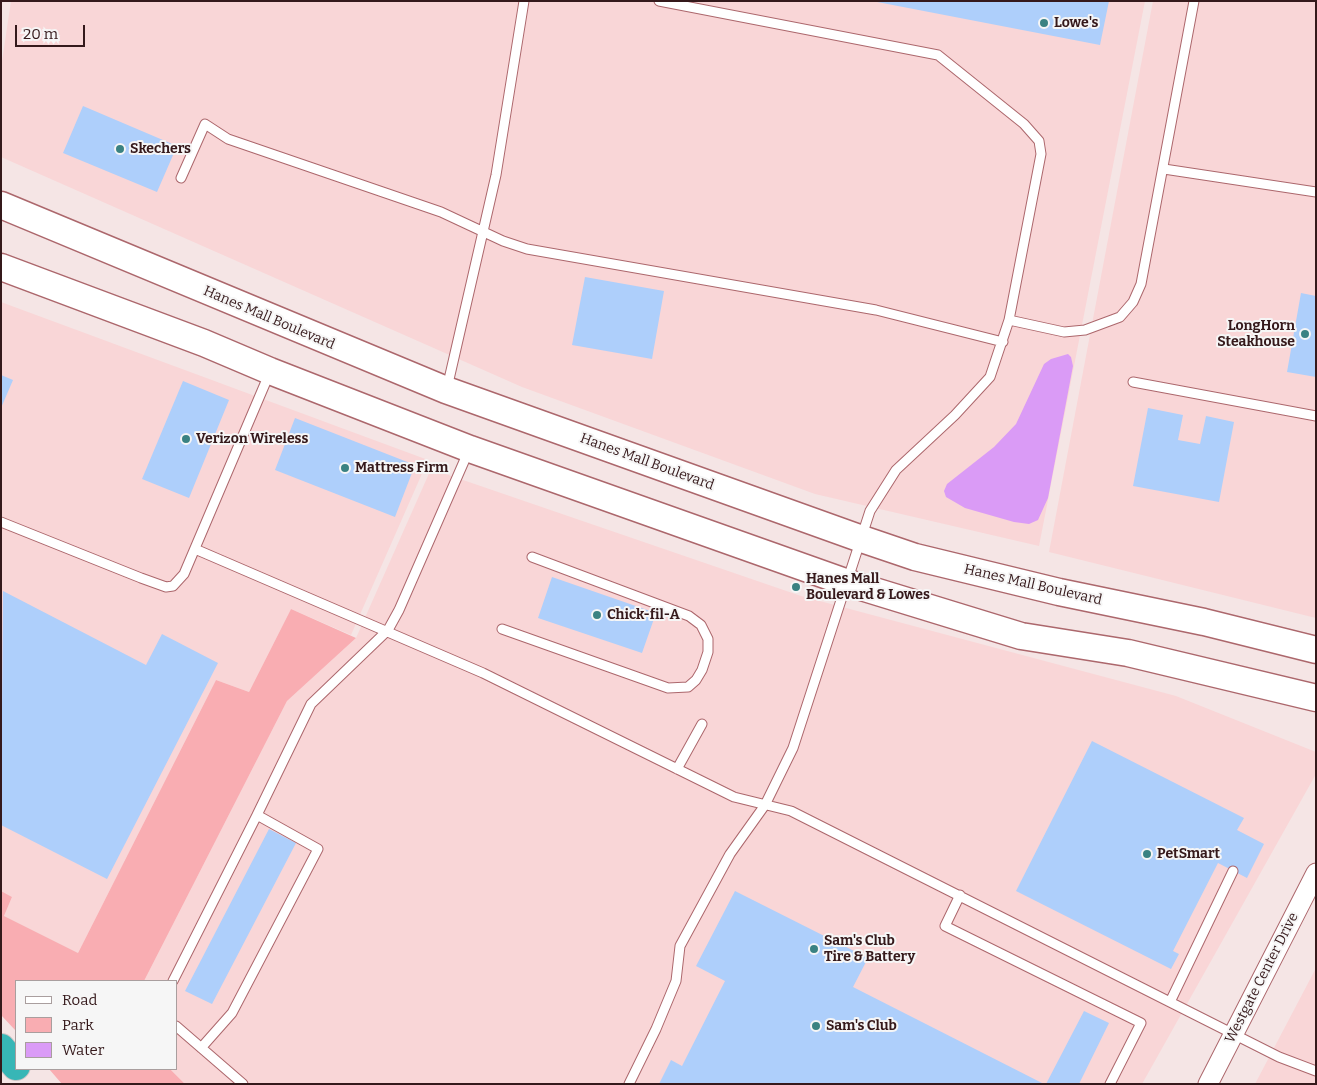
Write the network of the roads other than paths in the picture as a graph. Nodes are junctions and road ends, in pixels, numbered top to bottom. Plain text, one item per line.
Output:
1 (524, 1) edge
2 (659, 1) edge
3 (1194, 1) edge
4 (1164, 169) junction
5 (181, 178) dead end
6 (1316, 192) edge
7 (1, 205) edge
8 (484, 231) junction
9 (1, 267) edge
10 (1009, 320) junction
11 (1003, 342) junction
12 (270, 371) junction
13 (1133, 382) dead end
14 (446, 390) junction
15 (1316, 416) edge
16 (470, 448) junction
17 (1, 522) edge
18 (859, 538) junction
19 (194, 549) junction
20 (532, 557) dead end
21 (845, 582) junction
22 (502, 629) dead end
23 (388, 630) junction
24 (1316, 650) edge
25 (1316, 698) edge
26 (702, 724) dead end
27 (677, 769) junction
28 (765, 805) junction
29 (256, 815) junction
30 (1233, 871) dead end
31 (1316, 872) edge
32 (960, 895) junction
33 (173, 980) edge
34 (1170, 1002) junction
35 (178, 1028) edge
36 (1234, 1032) junction
37 (1, 1048) edge
38 (201, 1048) junction
39 (15, 1066) edge
40 (19, 1070) edge
41 (1316, 1071) edge
42 (31, 1084) edge
43 (243, 1084) edge
44 (629, 1084) edge
45 (1110, 1084) edge
46 (1208, 1084) edge

1 - 8 lane
2 - 10 lane
3 - 4 lane
4 - 6 lane
4 - 10 lane
5 - 8 lane
7 - 14 main road, Hanes Mall Boulevard
8 - 11 lane
8 - 14 lane
9 - 12 main road
10 - 11 lane
11 - 18 lane
12 - 16 main road
12 - 19 lane
13 - 15 lane
14 - 18 main road, Hanes Mall Boulevard
16 - 21 main road
16 - 23 lane
17 - 19 lane
18 - 21 lane
18 - 24 main road, Hanes Mall Boulevard
19 - 23 lane
20 - 22 lane
21 - 25 main road
21 - 28 lane
23 - 27 lane
23 - 29 lane
26 - 27 lane
27 - 28 lane
28 - 32 lane
28 - 44 lane
29 - 33 lane
29 - 38 lane
30 - 34 lane
31 - 36 street, Westgate Center Drive
32 - 34 lane
32 - 45 lane
34 - 36 lane
35 - 38 lane
36 - 41 lane
36 - 46 street, Westgate Center Drive
37 - 39 highway
38 - 43 lane
40 - 42 highway

